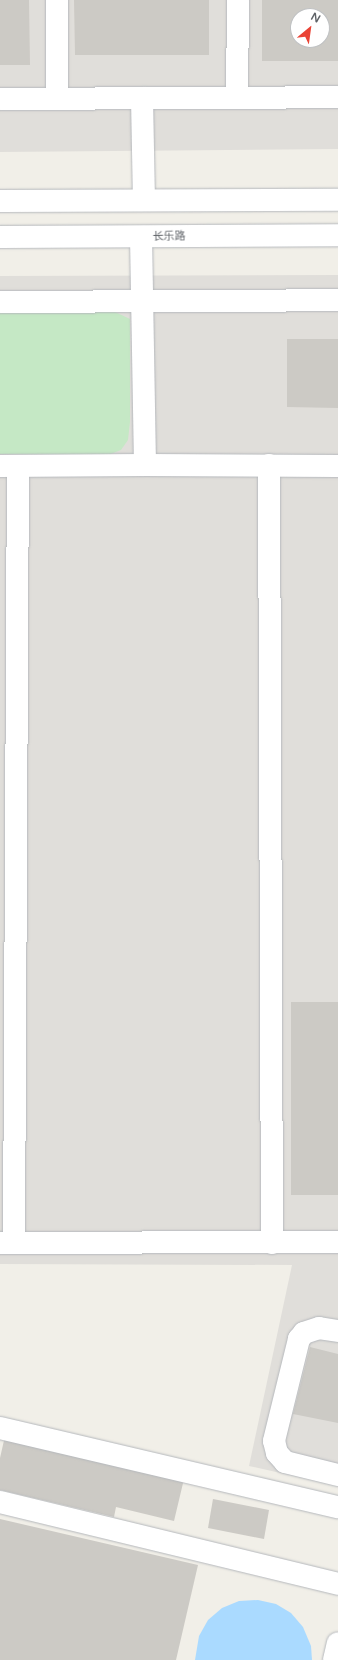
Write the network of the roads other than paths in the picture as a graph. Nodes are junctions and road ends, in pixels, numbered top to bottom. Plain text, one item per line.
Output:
1 (56, 0) edge
2 (238, 0) edge
3 (338, 97) edge
4 (142, 98) junction
5 (237, 98) junction
6 (0, 99) edge
7 (57, 99) junction
8 (144, 200) junction
9 (338, 200) edge
10 (0, 201) edge
11 (338, 235) edge
12 (0, 237) edge
13 (140, 237) junction
14 (338, 300) edge
15 (142, 301) junction
16 (0, 302) edge
17 (145, 465) junction
18 (269, 465) junction
19 (9, 466) edge
20 (338, 466) edge
21 (272, 1242) junction
22 (338, 1242) edge
23 (7, 1243) edge
24 (338, 1331) edge
25 (0, 1428) edge
26 (338, 1475) edge
27 (0, 1502) edge
28 (338, 1507) edge
29 (338, 1584) edge
30 (338, 1643) edge
31 (334, 1660) edge

1 - 7 street
2 - 5 street
3 - 5 street
4 - 5 street
4 - 7 street
4 - 8 street
6 - 7 street
8 - 9 street
8 - 10 street
11 - 13 street, 长乐路
12 - 13 street, 长乐路
13 - 15 street
14 - 15 street
15 - 16 street
15 - 17 street
17 - 18 street
17 - 19 street
18 - 20 street
18 - 21 street
19 - 23 street
21 - 22 street
21 - 23 street
24 - 26 street
25 - 28 street
27 - 29 street
30 - 31 street

